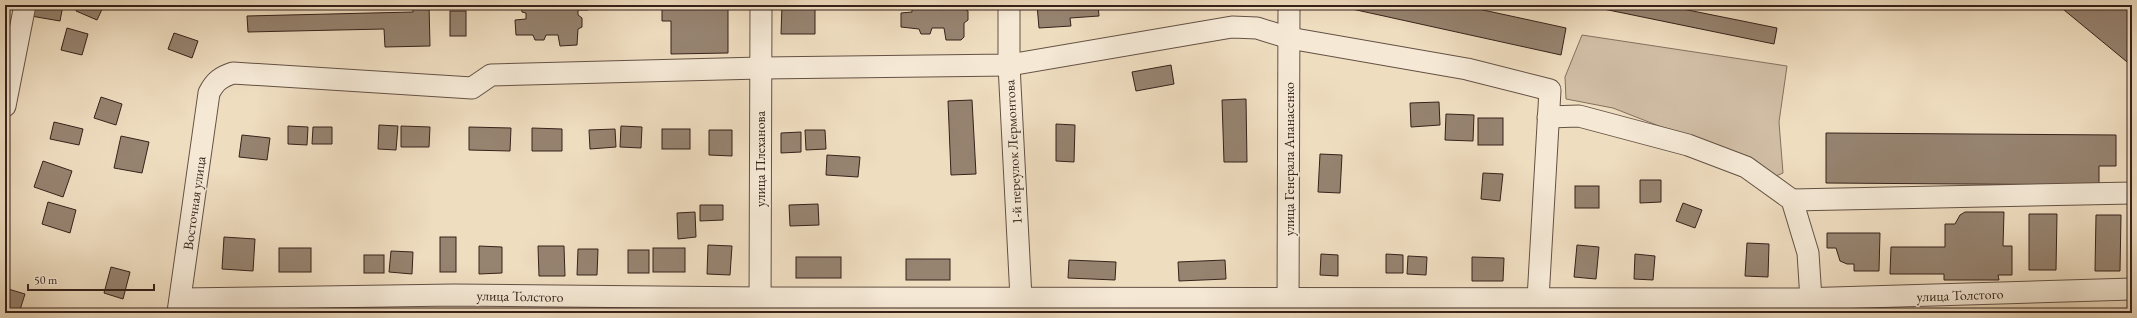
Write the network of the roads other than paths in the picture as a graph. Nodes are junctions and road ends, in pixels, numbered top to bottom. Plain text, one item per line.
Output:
1 (25, 5) edge
2 (761, 5) edge
3 (1010, 5) edge
4 (1290, 5) edge
5 (1289, 38) junction
6 (1009, 65) junction
7 (760, 68) junction
8 (5, 106) edge
9 (1548, 117) junction
10 (2132, 193) edge
11 (1792, 200) junction
12 (2132, 289) edge
13 (1020, 298) junction
14 (1538, 299) junction
15 (1803, 304) edge
16 (179, 306) edge
17 (760, 306) edge
18 (963, 306) edge
19 (1288, 306) edge

1 - 8 street
2 - 7 street, улица Плеханова
3 - 6 street, 1-й переулок Лермонтова
4 - 5 street, улица Генерала Апанасенко
5 - 6 street
5 - 9 street
5 - 19 street, улица Генерала Апанасенко
6 - 7 street
6 - 13 street, 1-й переулок Лермонтова
7 - 16 street, Восточная улица
7 - 17 street, улица Плеханова
9 - 11 street
9 - 14 street
10 - 11 street
11 - 15 street
12 - 15 street, улица Толстого
13 - 18 street, улица Толстого
13 - 19 street, улица Толстого
14 - 15 street, улица Толстого
14 - 19 street, улица Толстого
16 - 17 street, улица Толстого
17 - 18 street, улица Толстого

